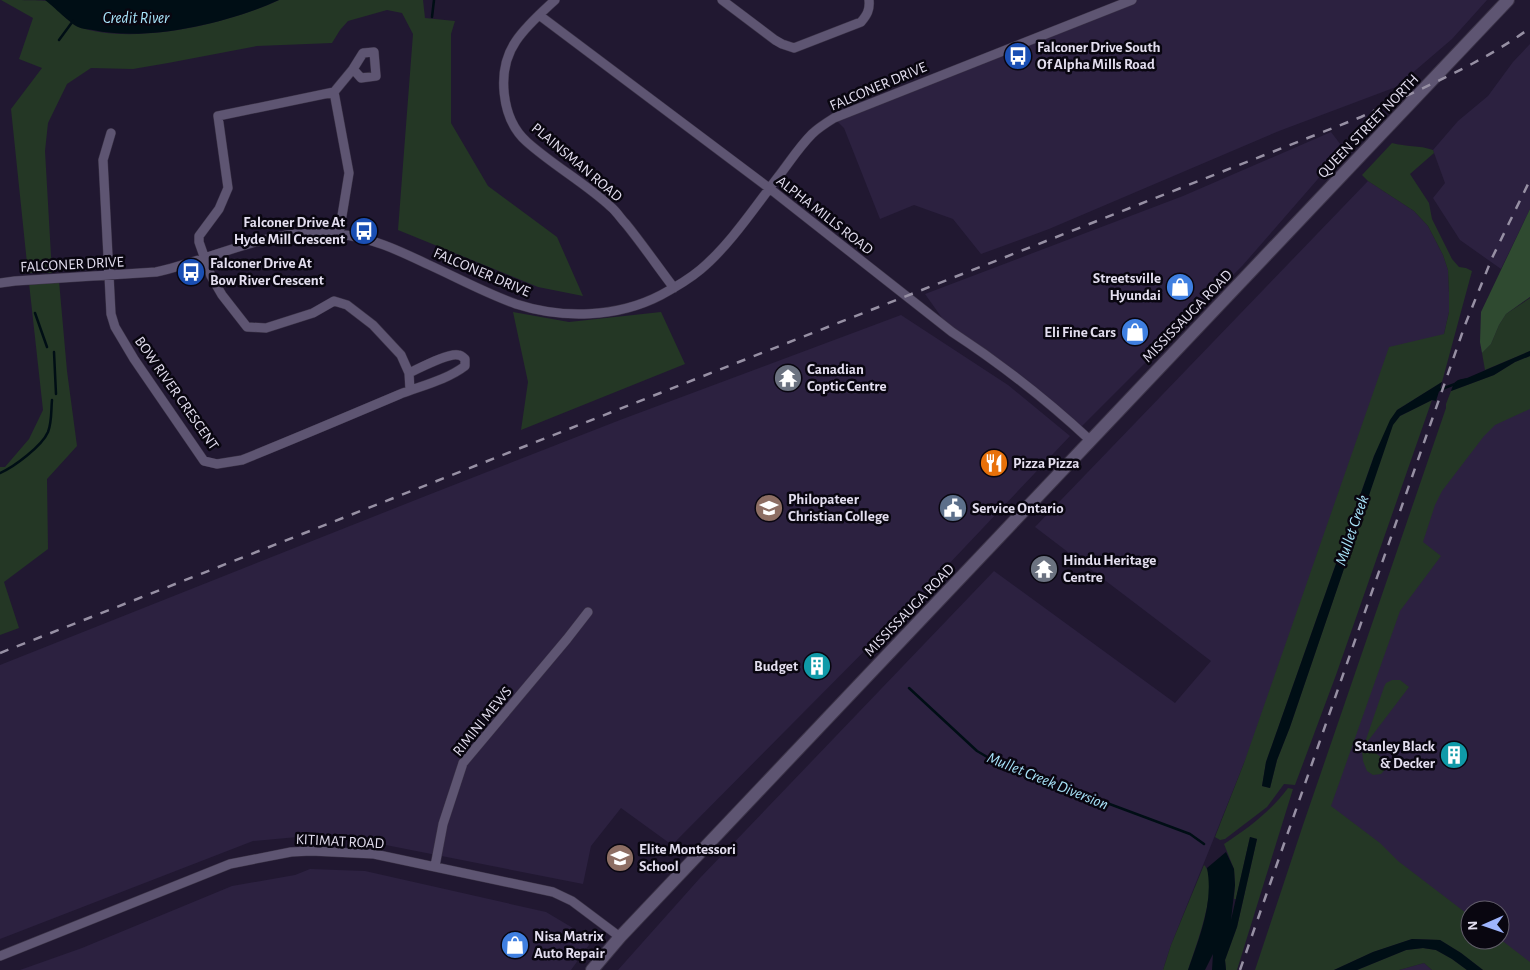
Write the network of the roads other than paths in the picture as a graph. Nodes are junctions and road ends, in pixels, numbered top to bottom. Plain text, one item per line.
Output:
1 (554, 0) edge
2 (722, 0) edge
3 (869, 0) edge
4 (1132, 0) edge
5 (1508, 0) edge
6 (539, 15) junction
7 (353, 69) dead end
8 (334, 92) junction
9 (110, 133) dead end
10 (769, 188) junction
11 (339, 234) junction
12 (205, 258) junction
13 (1250, 273) joint
14 (110, 276) junction
15 (0, 283) edge
16 (674, 288) junction
17 (409, 373) junction
18 (410, 390) junction
19 (1092, 441) junction
20 (588, 612) dead end
21 (435, 866) junction
22 (620, 937) junction
23 (0, 956) edge
24 (592, 970) edge

1 - 6 street, PLAINSMAN ROAD
2 - 3 street
4 - 10 street, FALCONER DRIVE
5 - 13 main road, QUEEN STREET NORTH
6 - 10 street, ALPHA MILLS ROAD
6 - 16 street, PLAINSMAN ROAD
7 - 8 street
8 - 11 street
8 - 12 street
9 - 14 street
10 - 16 street, FALCONER DRIVE
10 - 19 street, ALPHA MILLS ROAD
11 - 12 street, FALCONER DRIVE
11 - 16 street, FALCONER DRIVE
12 - 14 street, FALCONER DRIVE
12 - 17 street
13 - 19 main road, MISSISSAUGA ROAD
14 - 15 street, FALCONER DRIVE
14 - 18 street, BOW RIVER CRESCENT
17 - 18 street
17 - 18 street, BOW RIVER CRESCENT
19 - 22 main road, MISSISSAUGA ROAD
20 - 21 street, RIMINI MEWS
21 - 22 street, KITIMAT ROAD
21 - 23 street, KITIMAT ROAD
22 - 24 main road, MISSISSAUGA ROAD

